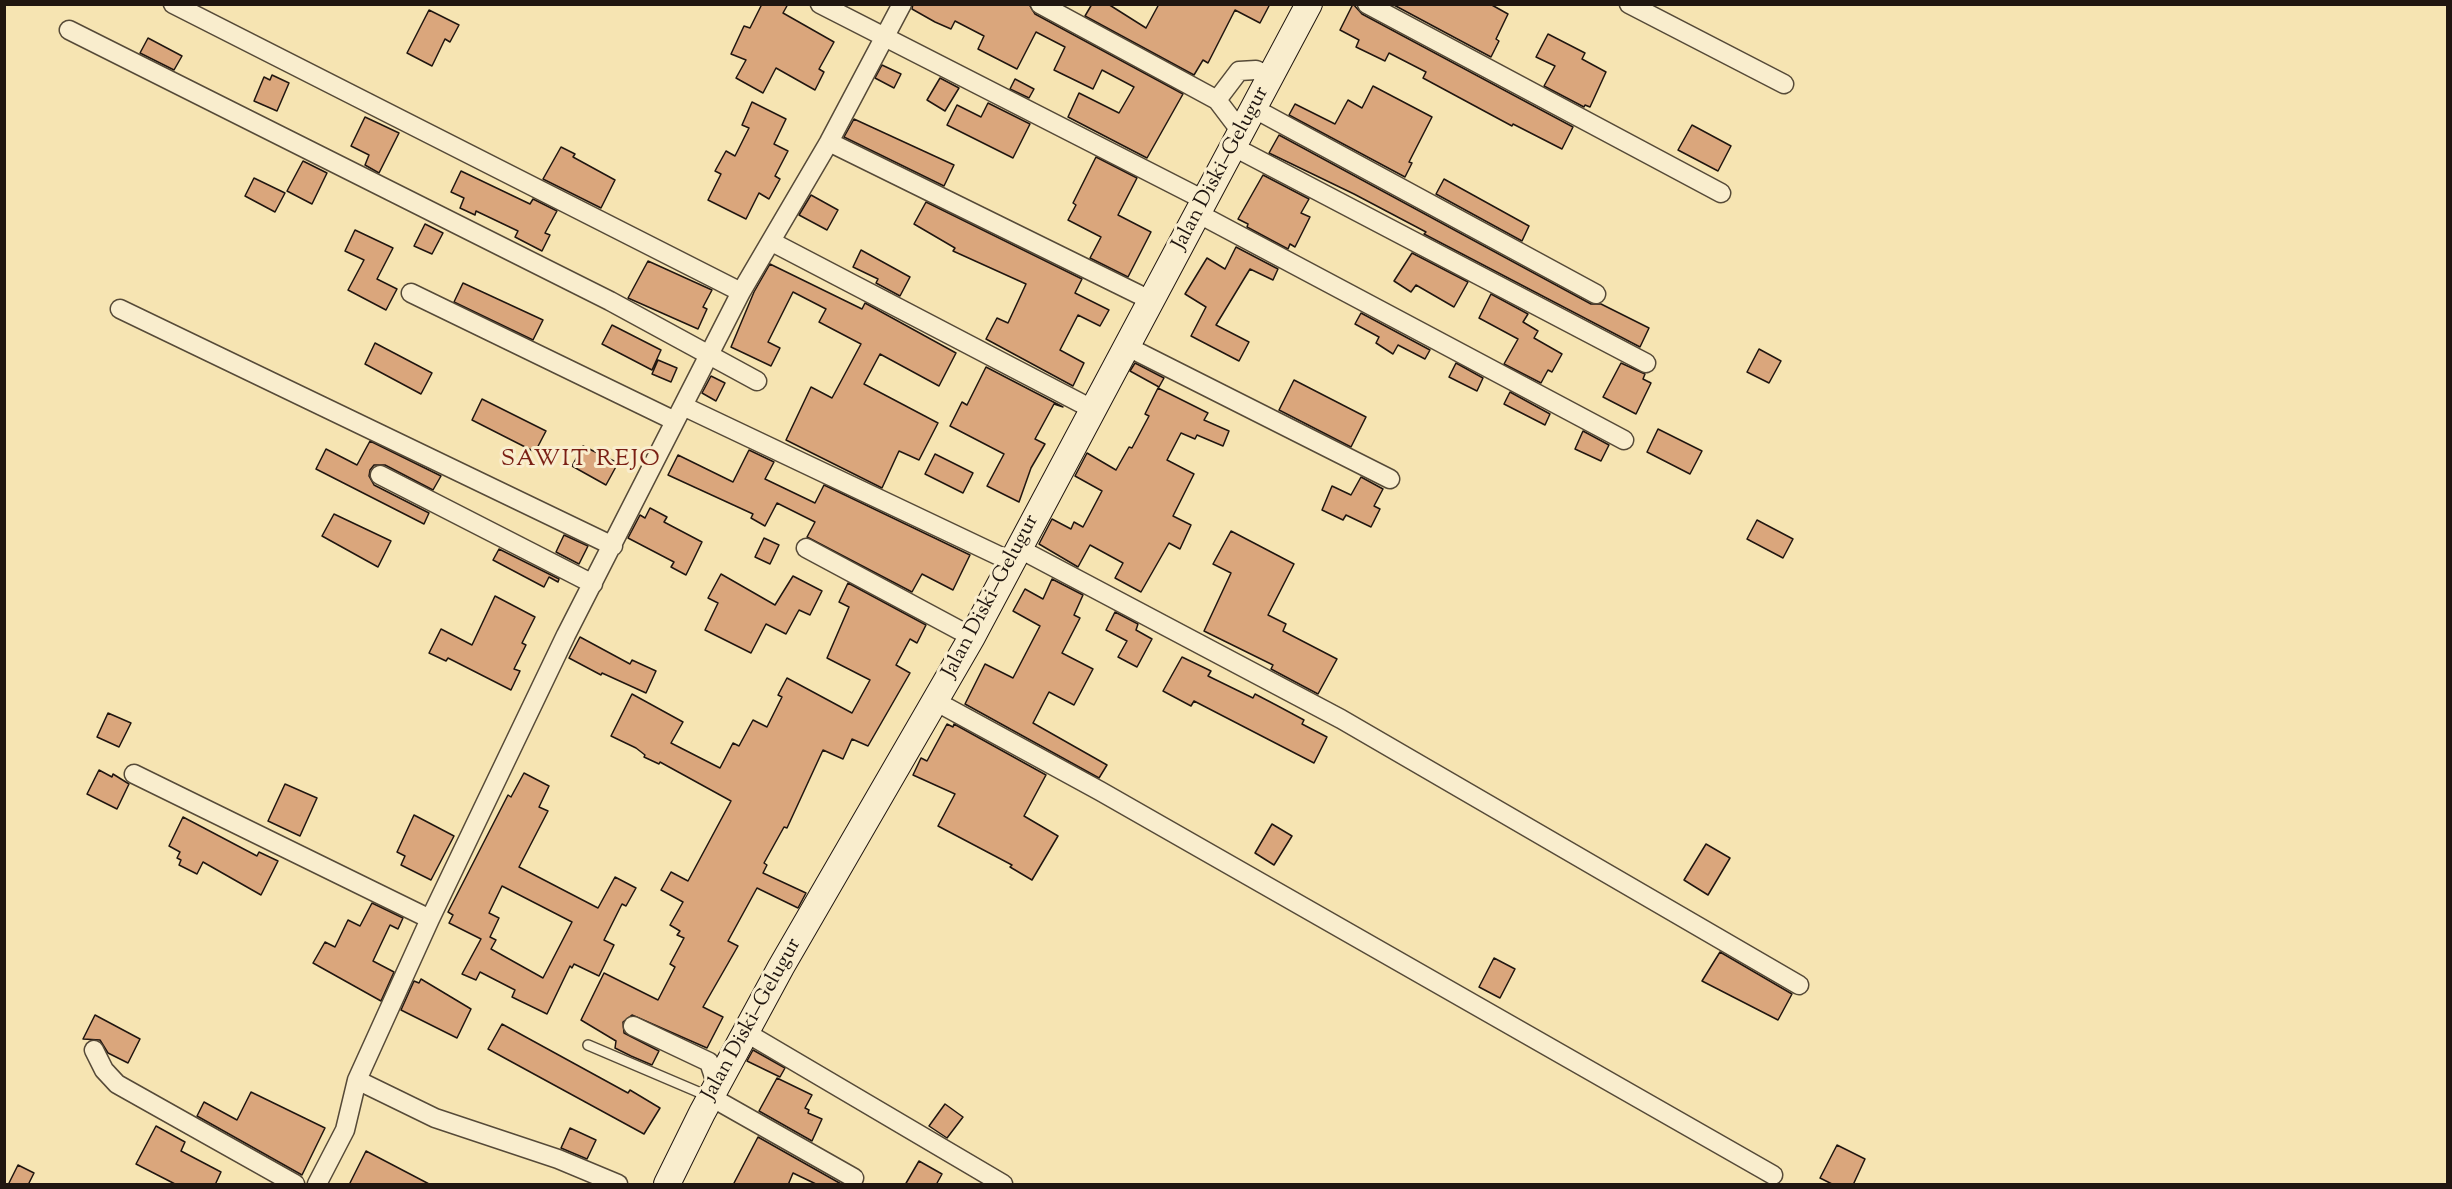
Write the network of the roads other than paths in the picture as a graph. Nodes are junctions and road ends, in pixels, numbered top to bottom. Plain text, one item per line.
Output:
1 (173, 4) edge
2 (820, 4) edge
3 (902, 4) edge
4 (1040, 4) edge
5 (1309, 4) edge
6 (1367, 4) edge
7 (1629, 4) edge
8 (69, 30) dead end
9 (885, 37) junction
10 (1271, 77) junction
11 (1784, 84) dead end
12 (1217, 100) junction
13 (1255, 109) junction
14 (1238, 140) junction
15 (829, 142) junction
16 (1721, 193) dead end
17 (1203, 207) junction
18 (772, 242) junction
19 (741, 292) junction
20 (411, 293) dead end
21 (1596, 294) dead end
22 (1150, 300) junction
23 (120, 309) dead end
24 (1126, 346) junction
25 (708, 355) junction
26 (1646, 363) dead end
27 (757, 381) dead end
28 (1092, 409) junction
29 (679, 414) junction
30 (1624, 440) dead end
31 (380, 475) dead end
32 (1390, 479) dead end
33 (613, 546) junction
34 (806, 548) dead end
35 (1015, 555) junction
36 (594, 584) junction
37 (972, 637) junction
38 (935, 701) junction
39 (134, 774) dead end
40 (430, 919) junction
41 (1799, 985) dead end
42 (633, 1026) dead end
43 (745, 1032) junction
44 (588, 1045) dead end
45 (94, 1050) dead end
46 (357, 1080) junction
47 (714, 1091) junction
48 (1773, 1175) dead end
49 (854, 1178) dead end
50 (296, 1185) edge
51 (317, 1185) edge
52 (618, 1185) edge
53 (667, 1185) edge
54 (1003, 1185) edge

1 - 19 street
2 - 9 street
3 - 9 street
4 - 12 street
5 - 10 main road, Jalan Diski–Gelugur
6 - 16 street
7 - 11 street
8 - 25 street
9 - 15 street
9 - 17 street
10 - 12 street
10 - 13 main road, Jalan Diski–Gelugur
12 - 14 street
13 - 14 main road, Jalan Diski–Gelugur
13 - 21 street
14 - 17 main road, Jalan Diski–Gelugur
14 - 26 street
15 - 18 street
15 - 22 street
17 - 22 main road, Jalan Diski–Gelugur
17 - 30 street
18 - 19 street
18 - 28 street
19 - 25 street
20 - 29 street
22 - 24 main road, Jalan Diski–Gelugur
23 - 33 street
24 - 28 main road, Jalan Diski–Gelugur
24 - 32 street
25 - 27 street
25 - 29 street
28 - 35 main road, Jalan Diski–Gelugur
29 - 33 street
29 - 35 street
31 - 36 street
33 - 36 street
34 - 37 street
35 - 37 main road, Jalan Diski–Gelugur
35 - 41 street
36 - 40 street
37 - 38 main road, Jalan Diski–Gelugur
38 - 43 main road, Jalan Diski–Gelugur
38 - 48 street
39 - 40 street
40 - 46 street
42 - 47 street
43 - 47 main road, Jalan Diski–Gelugur
43 - 54 street
44 - 47 lane
45 - 50 street
46 - 51 street
46 - 52 street
47 - 49 street
47 - 53 main road, Jalan Diski–Gelugur

